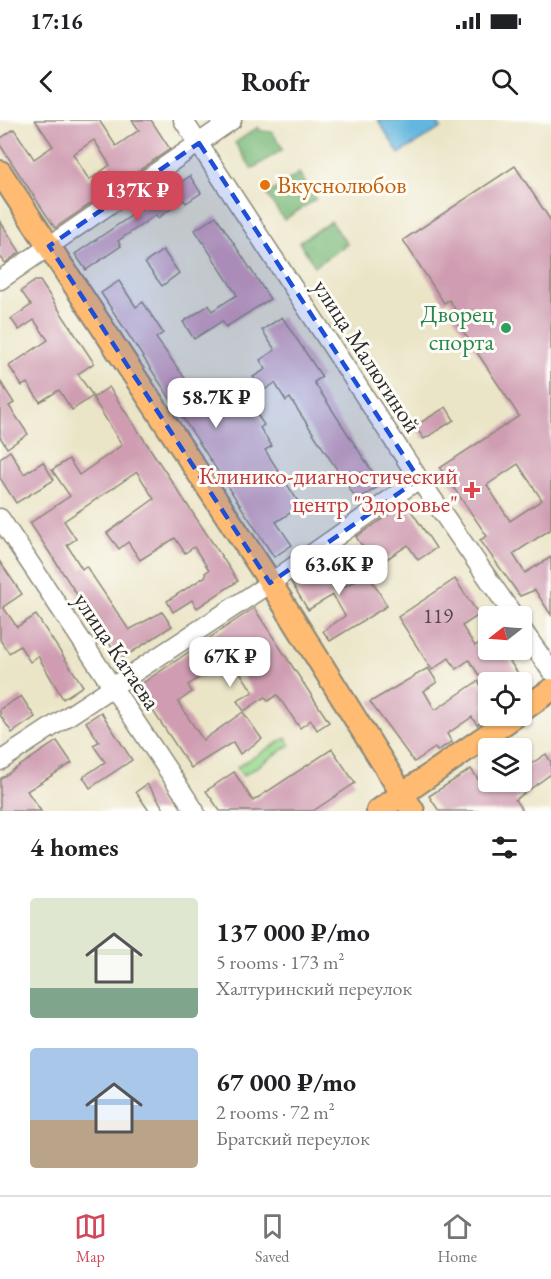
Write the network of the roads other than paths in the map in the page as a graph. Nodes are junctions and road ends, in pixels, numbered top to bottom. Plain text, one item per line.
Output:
1 (183, 120) edge
2 (232, 120) edge
3 (199, 143) junction
4 (0, 172) edge
5 (49, 246) junction
6 (0, 280) edge
7 (419, 479) junction
8 (0, 518) edge
9 (270, 583) junction
10 (507, 606) edge
11 (532, 643) edge
12 (551, 671) edge
13 (112, 687) junction
14 (551, 690) edge
15 (532, 703) edge
16 (503, 726) edge
17 (0, 761) edge
18 (408, 803) edge
19 (195, 811) edge
20 (378, 811) edge

1 - 3 street, улица Малюгиной
2 - 3 street
3 - 5 street
3 - 7 street, улица Малюгиной
4 - 5 main road
5 - 6 street
5 - 9 main road
7 - 9 street
7 - 10 street, улица Малюгиной
8 - 13 street, улица Катаева
9 - 13 street
9 - 18 main road
11 - 12 street
13 - 17 street
13 - 19 street, улица Катаева
14 - 15 main road
16 - 18 main road
18 - 20 main road

